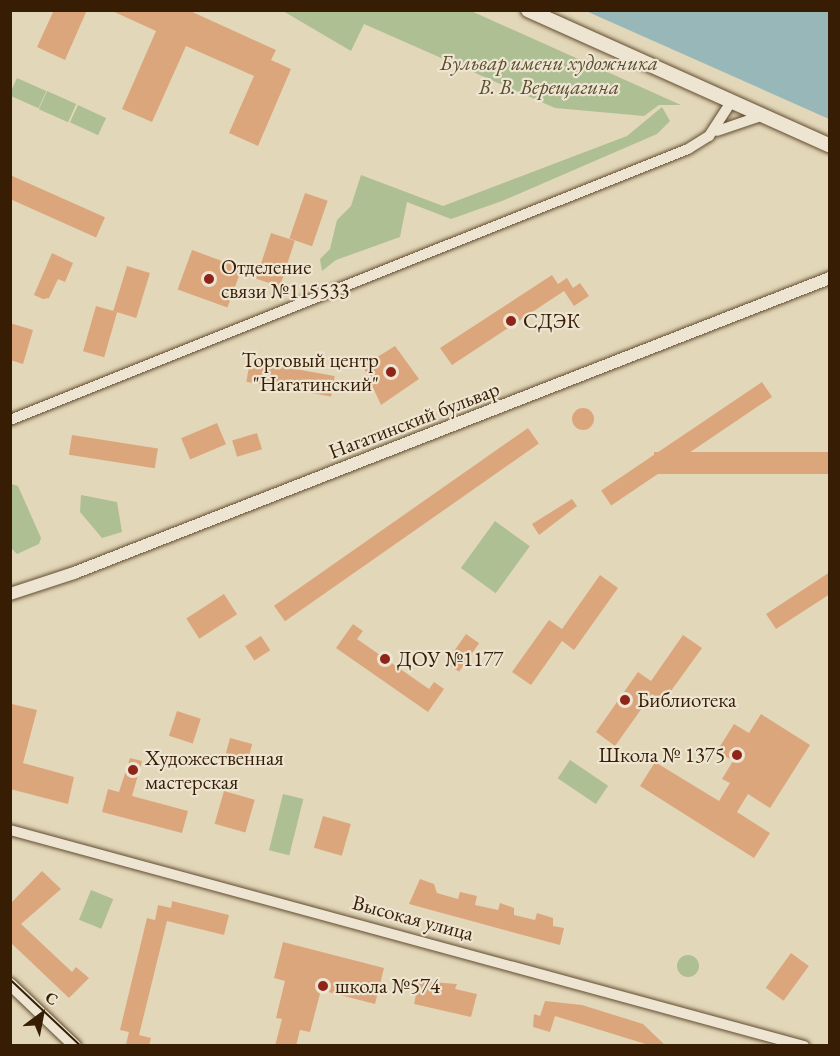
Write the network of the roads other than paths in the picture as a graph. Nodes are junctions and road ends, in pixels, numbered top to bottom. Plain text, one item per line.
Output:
1 (528, 10) edge
2 (731, 102) junction
3 (761, 116) junction
4 (709, 136) junction
5 (830, 146) edge
6 (830, 278) edge
7 (10, 420) edge
8 (10, 594) edge
9 (10, 830) edge
10 (10, 984) edge
11 (75, 1046) edge
12 (804, 1046) edge

1 - 2 main road
2 - 3 main road
2 - 4 street
3 - 4 street
3 - 5 main road
4 - 7 street
6 - 8 street, Нагатинский бульвар
9 - 12 street, Высокая улица
10 - 11 street

